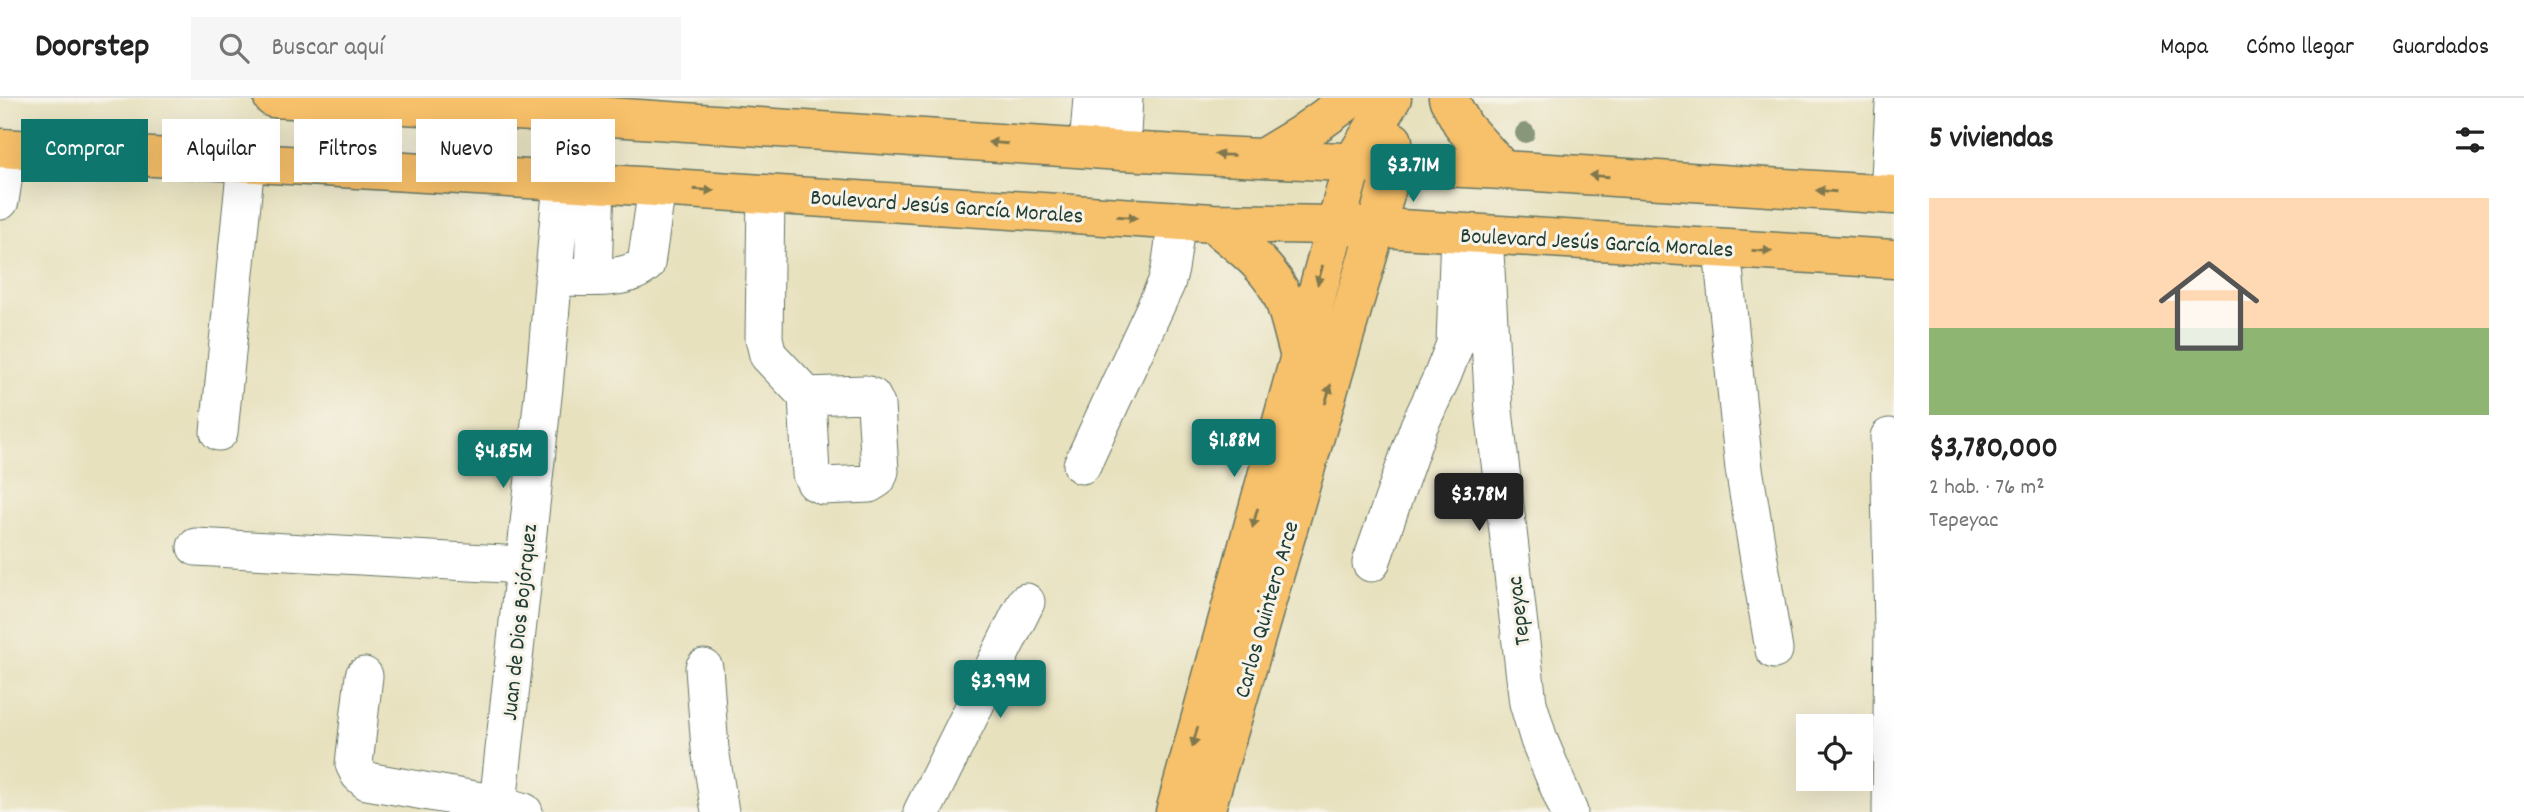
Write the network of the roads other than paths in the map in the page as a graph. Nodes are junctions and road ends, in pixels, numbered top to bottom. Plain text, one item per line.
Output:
1 (290, 98) edge
2 (1092, 98) edge
3 (1124, 98) edge
4 (1352, 98) edge
5 (1392, 98) edge
6 (1448, 98) edge
7 (550, 105) edge
8 (1894, 105) edge
9 (645, 109) edge
10 (4, 148) edge
11 (1104, 150) junction
12 (1264, 157) junction
13 (162, 158) edge
14 (1353, 162) junction
15 (1393, 164) junction
16 (280, 165) edge
17 (1503, 170) junction
18 (531, 179) edge
19 (244, 182) edge
20 (579, 182) junction
21 (657, 187) junction
22 (766, 194) junction
23 (1892, 195) edge
24 (0, 201) edge
25 (1195, 221) junction
26 (1334, 225) junction
27 (1376, 228) junction
28 (1472, 234) junction
29 (1722, 249) junction
30 (1894, 259) edge
31 (593, 276) junction
32 (553, 277) junction
33 (1299, 353) junction
34 (807, 396) dead end
35 (219, 432) dead end
36 (1889, 437) dead end
37 (1082, 465) dead end
38 (197, 547) dead end
39 (1371, 563) dead end
40 (524, 565) junction
41 (1253, 588) junction
42 (1026, 602) dead end
43 (1774, 650) dead end
44 (704, 667) dead end
45 (364, 676) dead end
46 (505, 809) edge
47 (720, 812) edge
48 (922, 812) edge
49 (1175, 812) edge
50 (1205, 812) edge
51 (1569, 812) edge
52 (1891, 812) edge

1 - 7 main road
2 - 11 street
3 - 11 street
4 - 12 main road
5 - 14 main road, Carlos Quintero Arce
5 - 15 main road, Carlos Quintero Arce
6 - 17 main road
7 - 9 main road
8 - 23 street
11 -> 9 main road
10 - 13 main road, Boulevard Jesús García Morales
10 - 24 street
12 -> 11 main road
12 - 14 main road
14 - 15 main road
14 - 26 main road, Carlos Quintero Arce
15 - 17 main road
15 - 27 main road, Carlos Quintero Arce
16 - 18 main road, Boulevard Jesús García Morales
23 -> 17 main road
19 - 35 street
20 - 21 main road, Boulevard Jesús García Morales
20 - 31 street
20 - 32 street, Juan de Dios Bojórquez
21 -> 22 main road, Boulevard Jesús García Morales
21 - 31 street
22 -> 25 main road, Boulevard Jesús García Morales
22 - 34 street
25 - 26 main road, Boulevard Jesús García Morales
25 - 33 main road
25 - 37 street
26 - 27 main road, Boulevard Jesús García Morales
26 -> 33 main road, Carlos Quintero Arce
27 - 28 main road, Boulevard Jesús García Morales
41 -> 27 main road, Carlos Quintero Arce
28 - 29 main road, Boulevard Jesús García Morales
28 - 39 street
28 - 51 street, Tepeyac
29 -> 30 main road, Boulevard Jesús García Morales
29 - 43 street
31 - 32 street
32 - 40 street, Juan de Dios Bojórquez
33 -> 41 main road, Carlos Quintero Arce
36 - 52 street
38 - 40 street
40 - 46 street, Juan de Dios Bojórquez
41 -> 49 main road, Carlos Quintero Arce
41 - 50 main road, Carlos Quintero Arce
42 - 48 street
44 - 47 street
45 - 46 street

